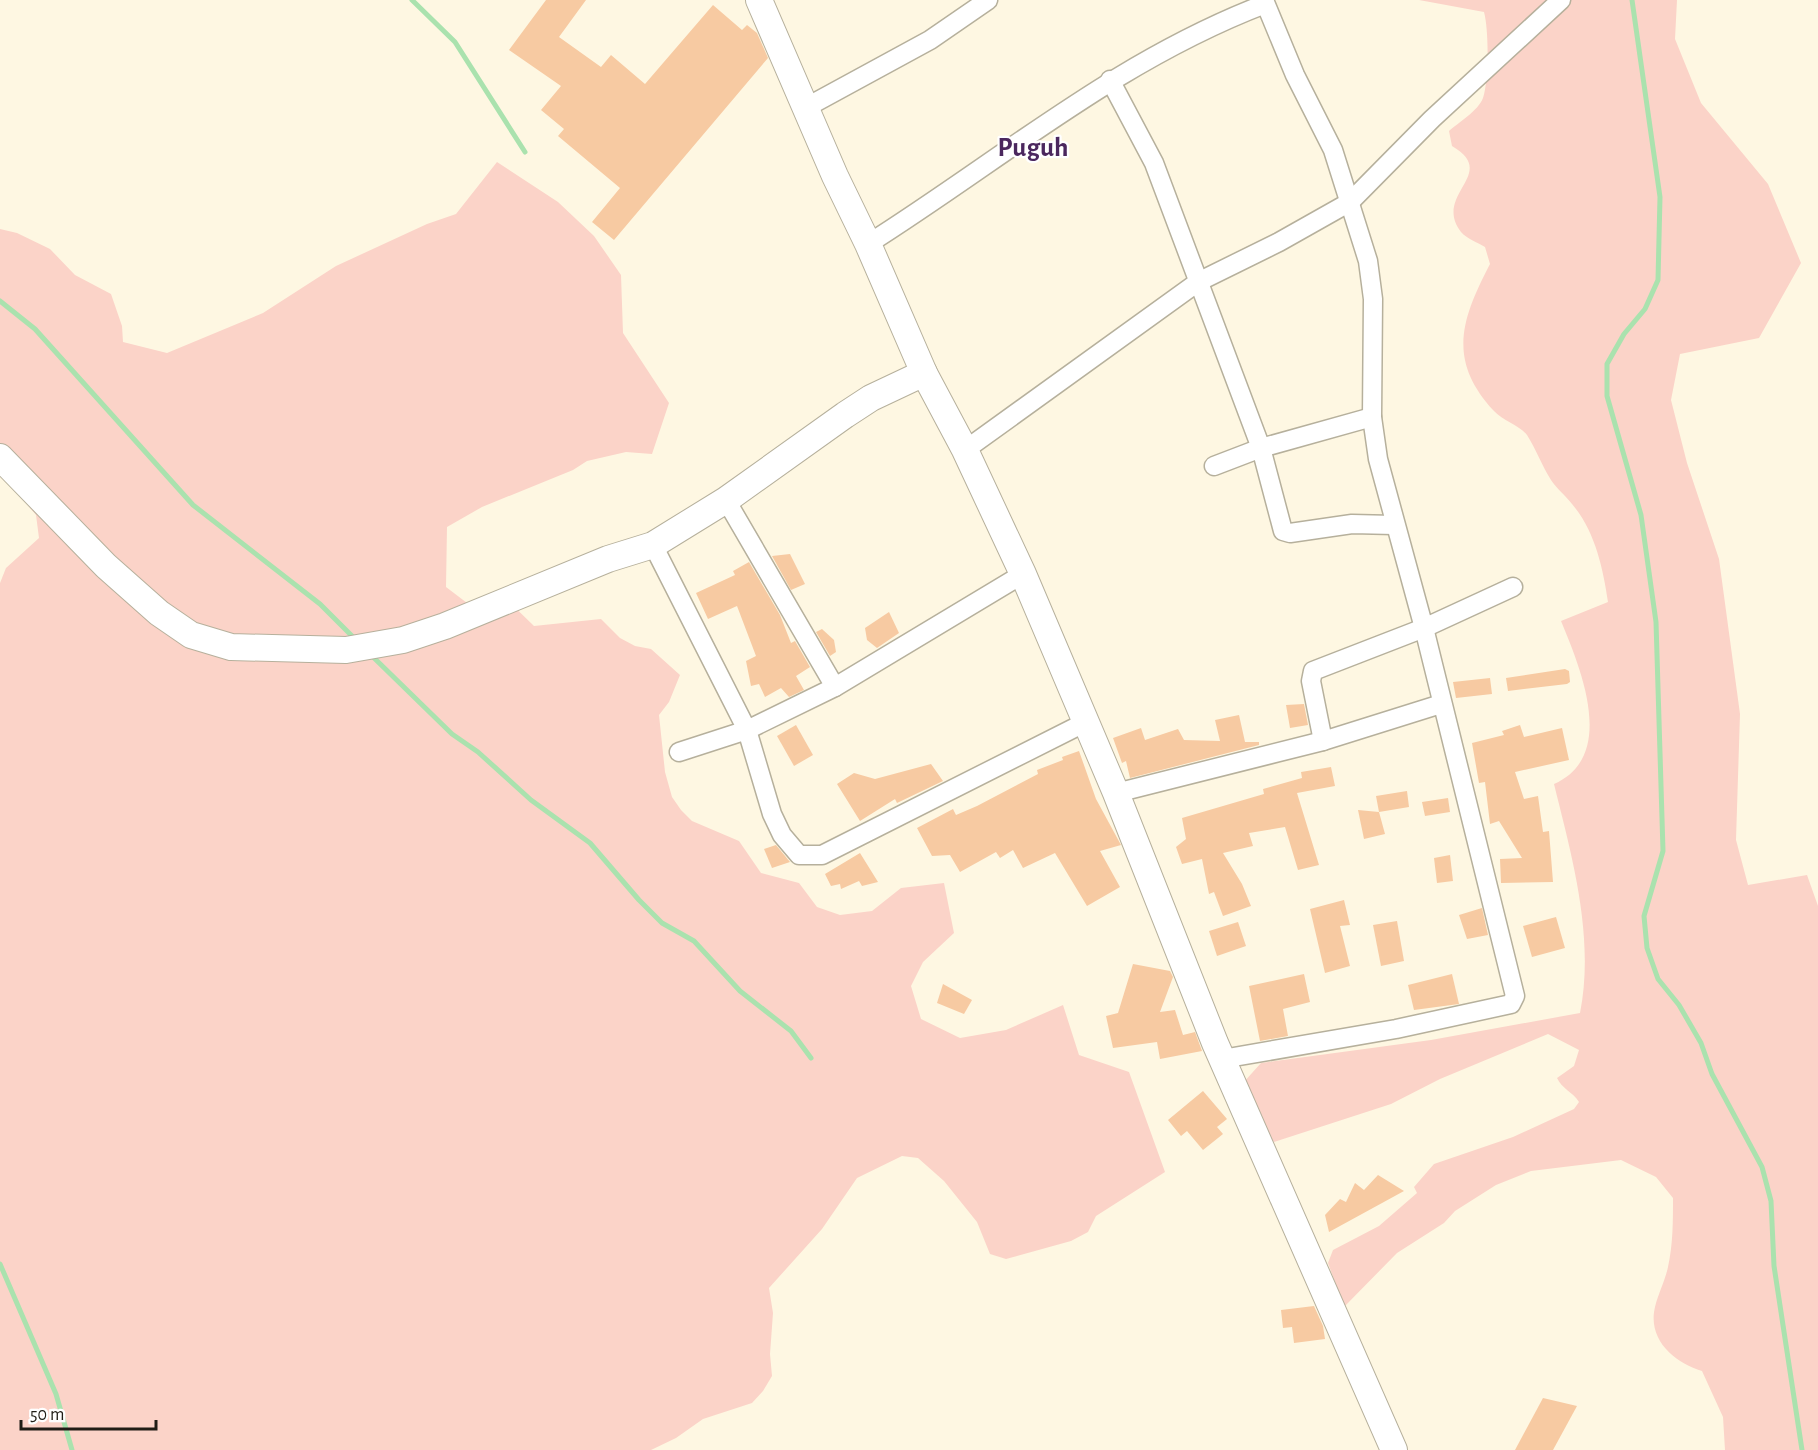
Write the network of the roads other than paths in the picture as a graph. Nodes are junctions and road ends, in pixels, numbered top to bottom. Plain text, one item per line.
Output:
1 (759, 0) edge
2 (988, 0) edge
3 (1561, 0) edge
4 (1265, 2) edge
5 (1110, 80) junction
6 (805, 108) junction
7 (1350, 202) junction
8 (868, 243) junction
9 (1198, 282) junction
10 (924, 373) junction
11 (1372, 417) junction
12 (1261, 448) junction
13 (965, 450) junction
14 (0, 457) edge
15 (1214, 466) dead end
16 (726, 500) junction
17 (1394, 525) junction
18 (653, 545) junction
19 (1023, 574) junction
20 (1513, 587) dead end
21 (1424, 628) junction
22 (834, 687) junction
23 (1442, 704) junction
24 (1086, 722) junction
25 (747, 730) junction
26 (1323, 741) junction
27 (680, 752) dead end
28 (1116, 793) junction
29 (1222, 1059) junction
30 (1394, 1450) edge

1 - 6 street
2 - 6 street
3 - 7 street
4 - 5 street
4 - 7 street
5 - 8 street
5 - 9 street
6 - 8 street
7 - 9 street
7 - 11 street
8 - 10 street
9 - 12 street
9 - 13 street
10 - 13 street
10 - 16 street
11 - 12 street
11 - 17 street
12 - 15 street
12 - 17 street
13 - 19 street
14 - 18 street
16 - 18 street
16 - 22 street
17 - 21 street
18 - 25 street
19 - 22 street
19 - 24 street
20 - 21 street
21 - 23 street
21 - 26 street
22 - 25 street
23 - 26 street
23 - 29 street
24 - 25 street
24 - 28 street
25 - 27 street
26 - 28 street
28 - 29 street
29 - 30 street

